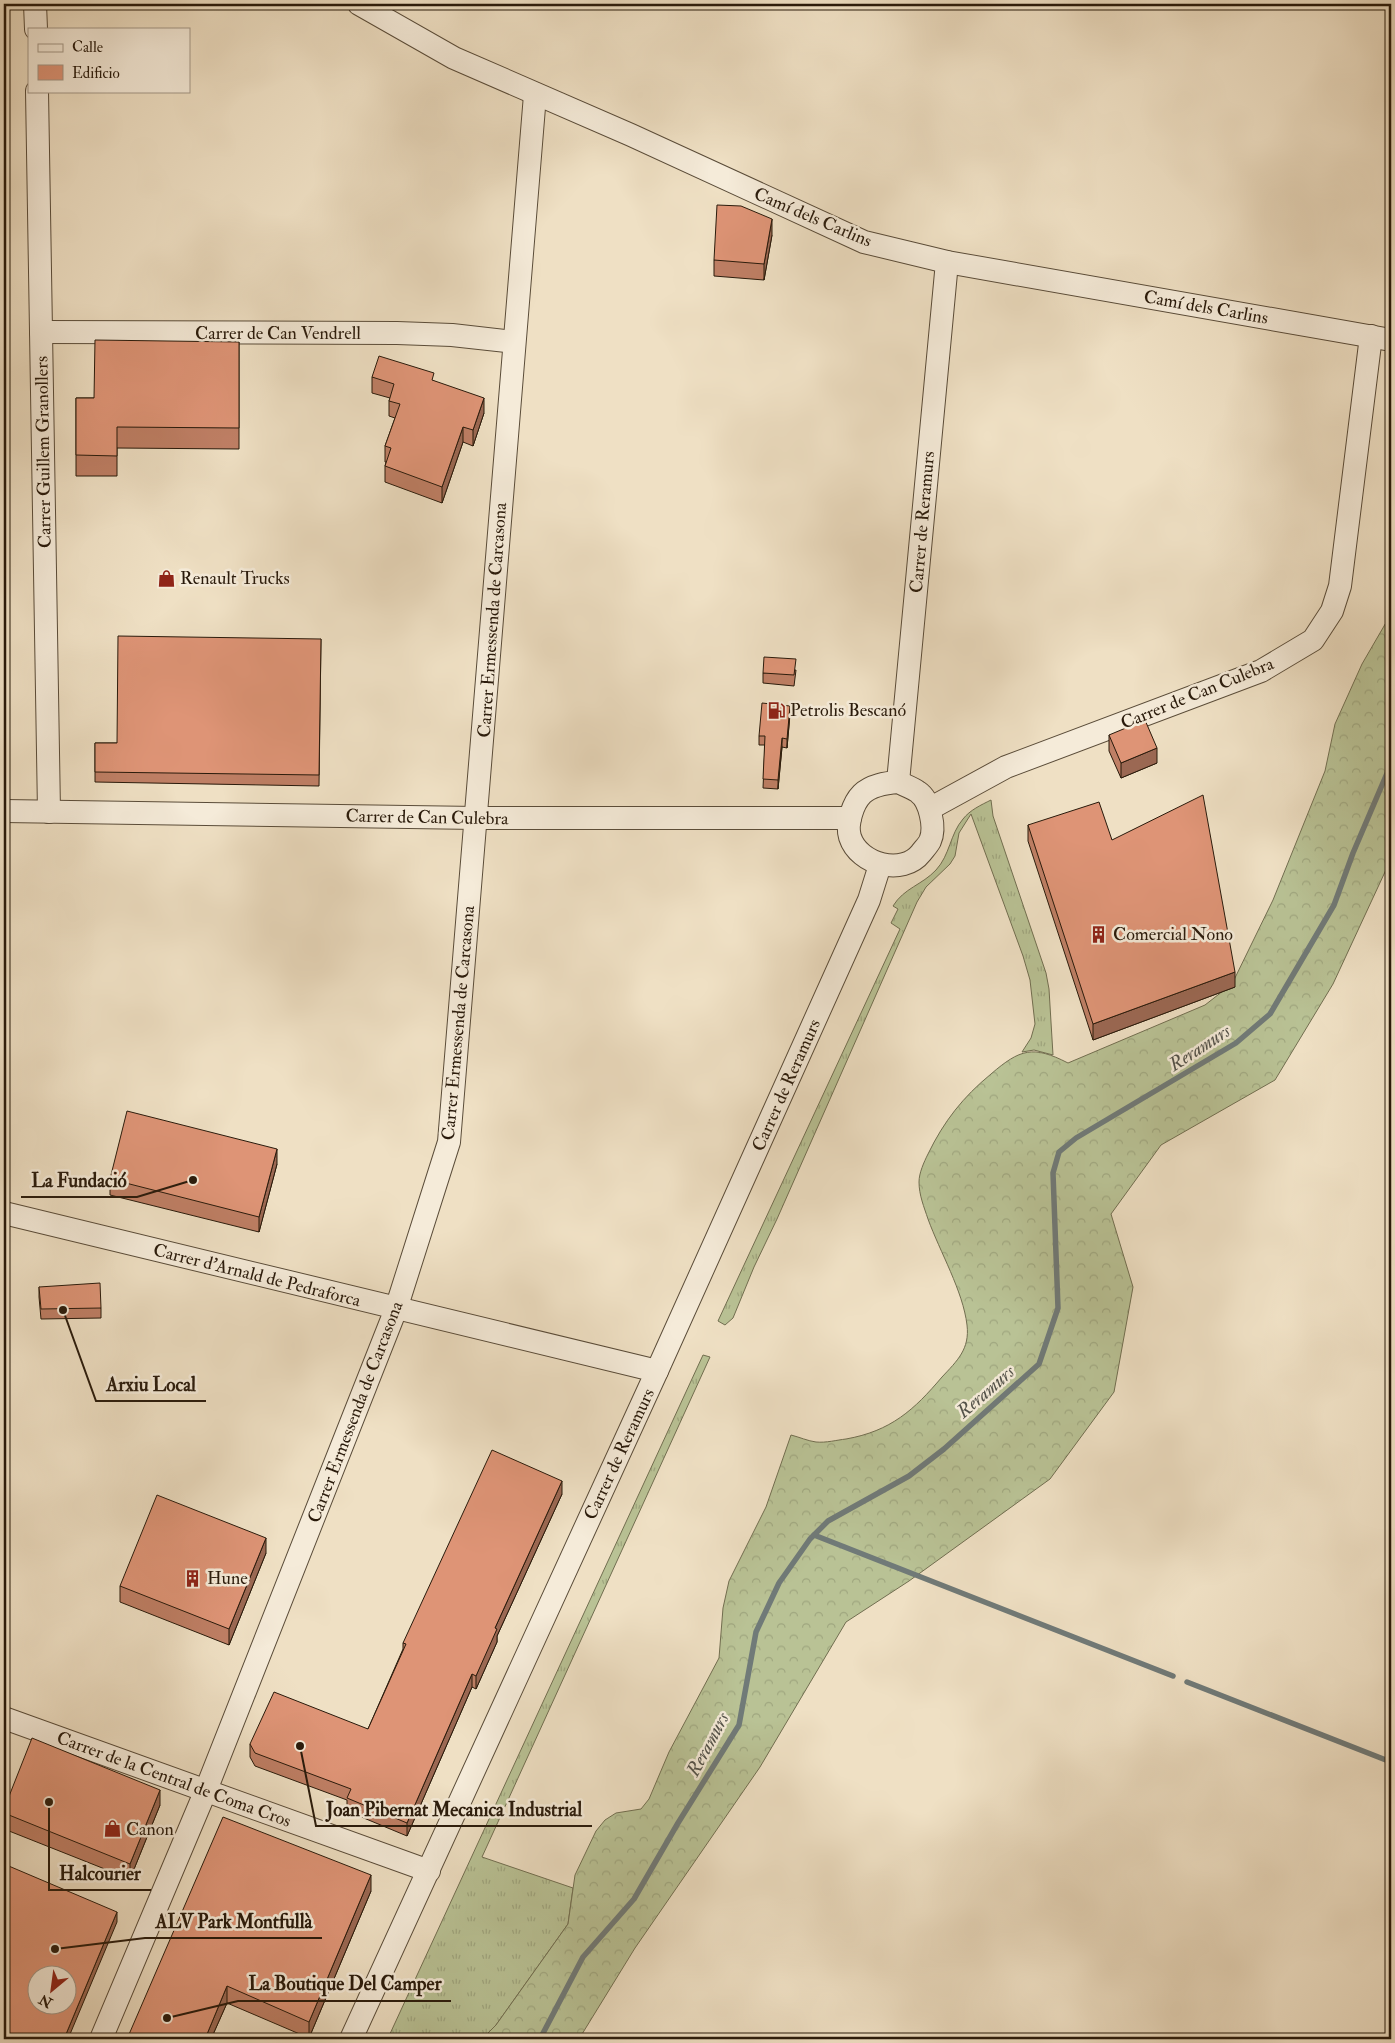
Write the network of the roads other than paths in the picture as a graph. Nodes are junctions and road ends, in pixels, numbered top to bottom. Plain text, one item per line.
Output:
1 (358, 4) edge
2 (37, 92) edge
3 (535, 95) junction
4 (947, 262) junction
5 (41, 332) junction
6 (1381, 338) edge
7 (514, 342) junction
8 (898, 782) junction
9 (931, 808) junction
10 (4, 811) edge
11 (49, 812) junction
12 (477, 818) junction
13 (850, 818) junction
14 (880, 865) junction
15 (4, 1213) edge
16 (396, 1309) junction
17 (657, 1371) junction
18 (4, 1718) edge
19 (206, 1790) junction
20 (429, 1871) junction
21 (101, 2039) edge
22 (351, 2039) edge

1 - 3 street, Camí dels Carlins
2 - 5 street, Carrer Guillem Granollers
3 - 4 street, Camí dels Carlins
3 - 7 street, Carrer Ermessenda de Carcasona
4 - 6 street, Camí dels Carlins
4 - 8 street, Carrer de Reramurs
5 - 7 street, Carrer de Can Vendrell
5 - 11 street, Carrer Guillem Granollers
6 - 9 street, Carrer de Can Culebra
7 - 12 street, Carrer Ermessenda de Carcasona
8 - 9 street
8 - 13 street
9 - 14 street
10 - 11 street, Carrer de Can Culebra
11 - 12 street, Carrer de Can Culebra
12 - 13 street, Carrer de Can Culebra
12 - 16 street, Carrer Ermessenda de Carcasona
13 - 14 street
14 - 17 street, Carrer de Reramurs
15 - 16 street, Carrer d'Arnald de Pedraforca
16 - 17 street, Carrer d'Arnald de Pedraforca
16 - 19 street, Carrer Ermessenda de Carcasona
17 - 20 street, Carrer de Reramurs
18 - 19 street, Carrer de la Central de Coma Cros
19 - 20 street, Carrer de la Central de Coma Cros
19 - 21 street, Carrer Ermessenda de Carcasona
20 - 22 street, Carrer de Reramurs

